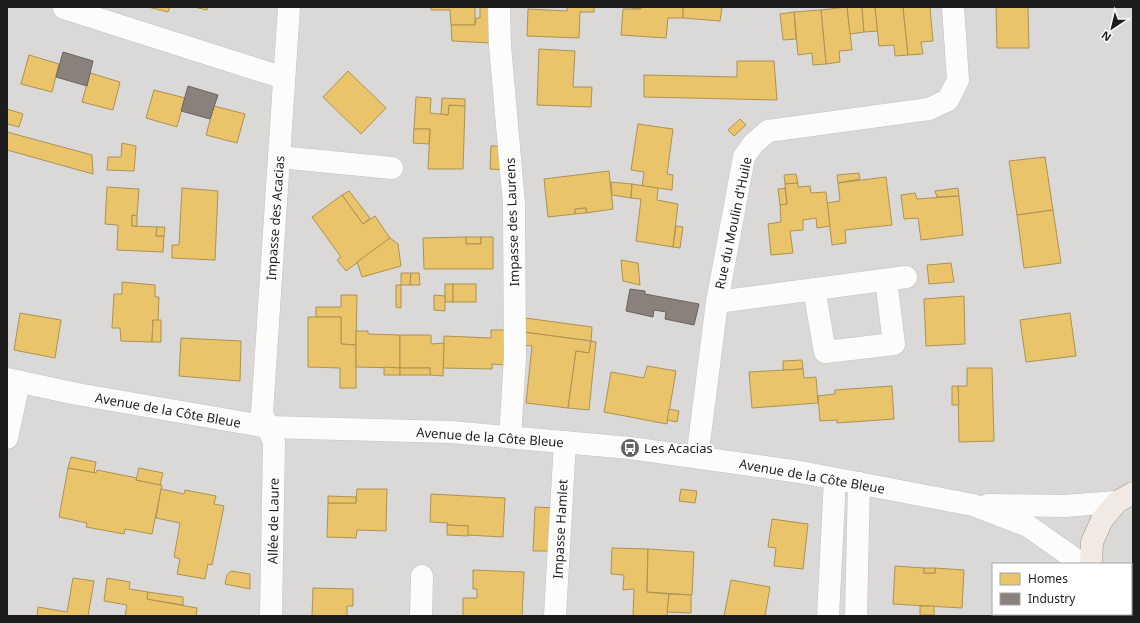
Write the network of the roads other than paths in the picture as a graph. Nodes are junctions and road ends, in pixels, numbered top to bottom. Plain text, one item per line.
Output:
1 (289, 7) edge
2 (499, 7) edge
3 (953, 7) edge
4 (64, 8) dead end
5 (284, 78) junction
6 (279, 157) junction
7 (392, 168) dead end
8 (814, 289) junction
9 (717, 302) junction
10 (13, 381) edge
11 (268, 427) junction
12 (510, 437) junction
13 (7, 438) edge
14 (565, 442) junction
15 (696, 456) junction
16 (835, 479) junction
17 (859, 484) junction
18 (1125, 497) edge
19 (973, 505) junction
20 (1081, 563) edge
21 (1092, 563) edge
22 (422, 576) dead end
23 (271, 616) edge
24 (421, 616) edge
25 (555, 616) edge
26 (828, 616) edge
27 (856, 616) edge

1 - 5 street, Impasse des Acacias
2 - 12 street, Impasse des Laurens
3 - 9 street, Rue du Moulin d'Huile
4 - 5 street
5 - 6 street, Impasse des Acacias
6 - 7 street
6 - 11 street, Impasse des Acacias
8 - 8 street
8 - 9 street
9 - 15 street, Rue du Moulin d'Huile
10 - 11 street, Avenue de la Côte Bleue
10 - 13 street
11 - 12 street, Avenue de la Côte Bleue
11 - 23 street, Allée de Laure
12 - 14 street, Avenue de la Côte Bleue
14 - 15 street, Avenue de la Côte Bleue
14 - 25 street, Impasse Hamlet
15 - 16 street, Avenue de la Côte Bleue
16 - 17 street, Avenue de la Côte Bleue
16 - 26 street
17 - 19 street, Avenue de la Côte Bleue
17 - 27 street
18 - 19 street, Avenue de la Côte Bleue
18 - 21 main road
19 - 20 street, Avenue de la Côte Bleue
22 - 24 street

